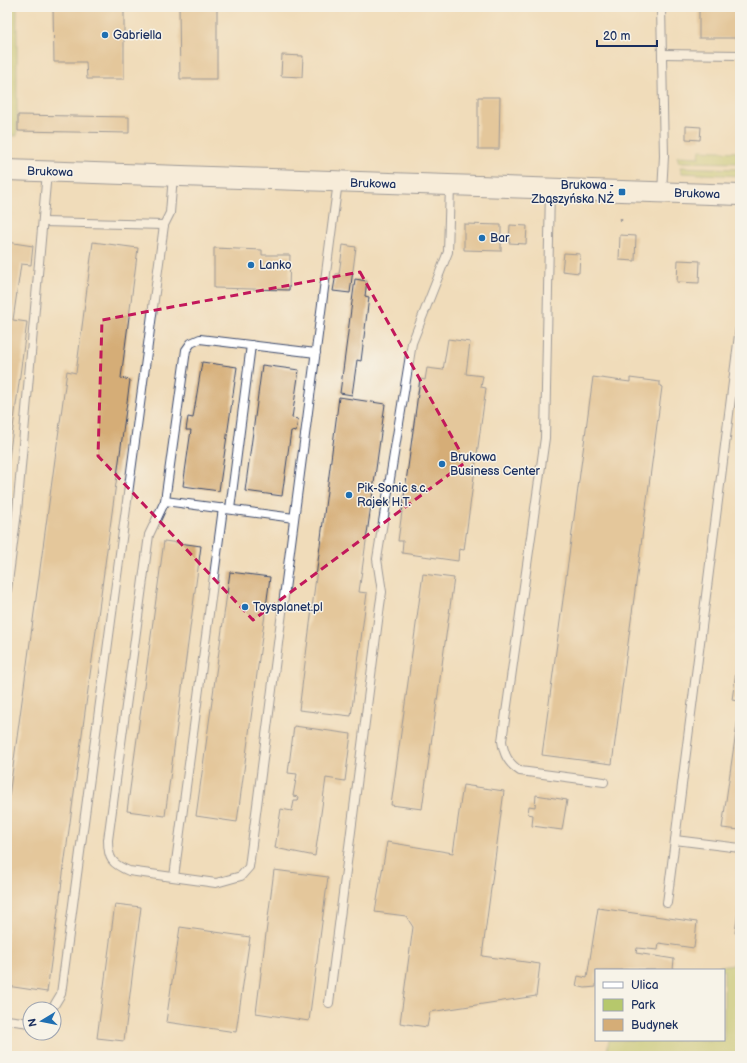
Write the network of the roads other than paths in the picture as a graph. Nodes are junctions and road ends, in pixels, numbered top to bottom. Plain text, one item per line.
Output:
1 (661, 7) edge
2 (662, 54) junction
3 (740, 55) edge
4 (7, 170) edge
5 (48, 172) junction
6 (173, 176) junction
7 (338, 182) junction
8 (450, 186) junction
9 (550, 190) junction
10 (662, 193) junction
11 (740, 195) edge
12 (44, 222) junction
13 (164, 225) junction
14 (740, 327) edge
15 (251, 345) junction
16 (316, 353) junction
17 (165, 501) junction
18 (226, 509) junction
19 (294, 518) junction
20 (7, 590) edge
21 (604, 782) dead end
22 (675, 840) junction
23 (740, 848) edge
24 (174, 877) junction
25 (667, 903) dead end
26 (57, 1001) edge
27 (328, 1003) dead end
28 (7, 1020) edge
29 (22, 1022) edge

1 - 2 lane
2 - 3 lane
2 - 10 lane
4 - 5 street, Brukowa
5 - 6 street, Brukowa
5 - 12 lane
6 - 7 street, Brukowa
6 - 13 lane
7 - 8 street, Brukowa
7 - 16 lane
8 - 9 street, Brukowa
8 - 27 lane
9 - 10 street, Brukowa
9 - 21 lane
10 - 11 street, Brukowa
12 - 13 lane
12 - 20 lane
13 - 26 lane
14 - 22 lane
15 - 16 lane
15 - 17 lane
15 - 18 lane
16 - 19 lane
17 - 18 lane
17 - 24 lane
18 - 19 lane
18 - 24 lane
19 - 24 lane
22 - 23 lane
22 - 25 lane
28 - 29 lane

